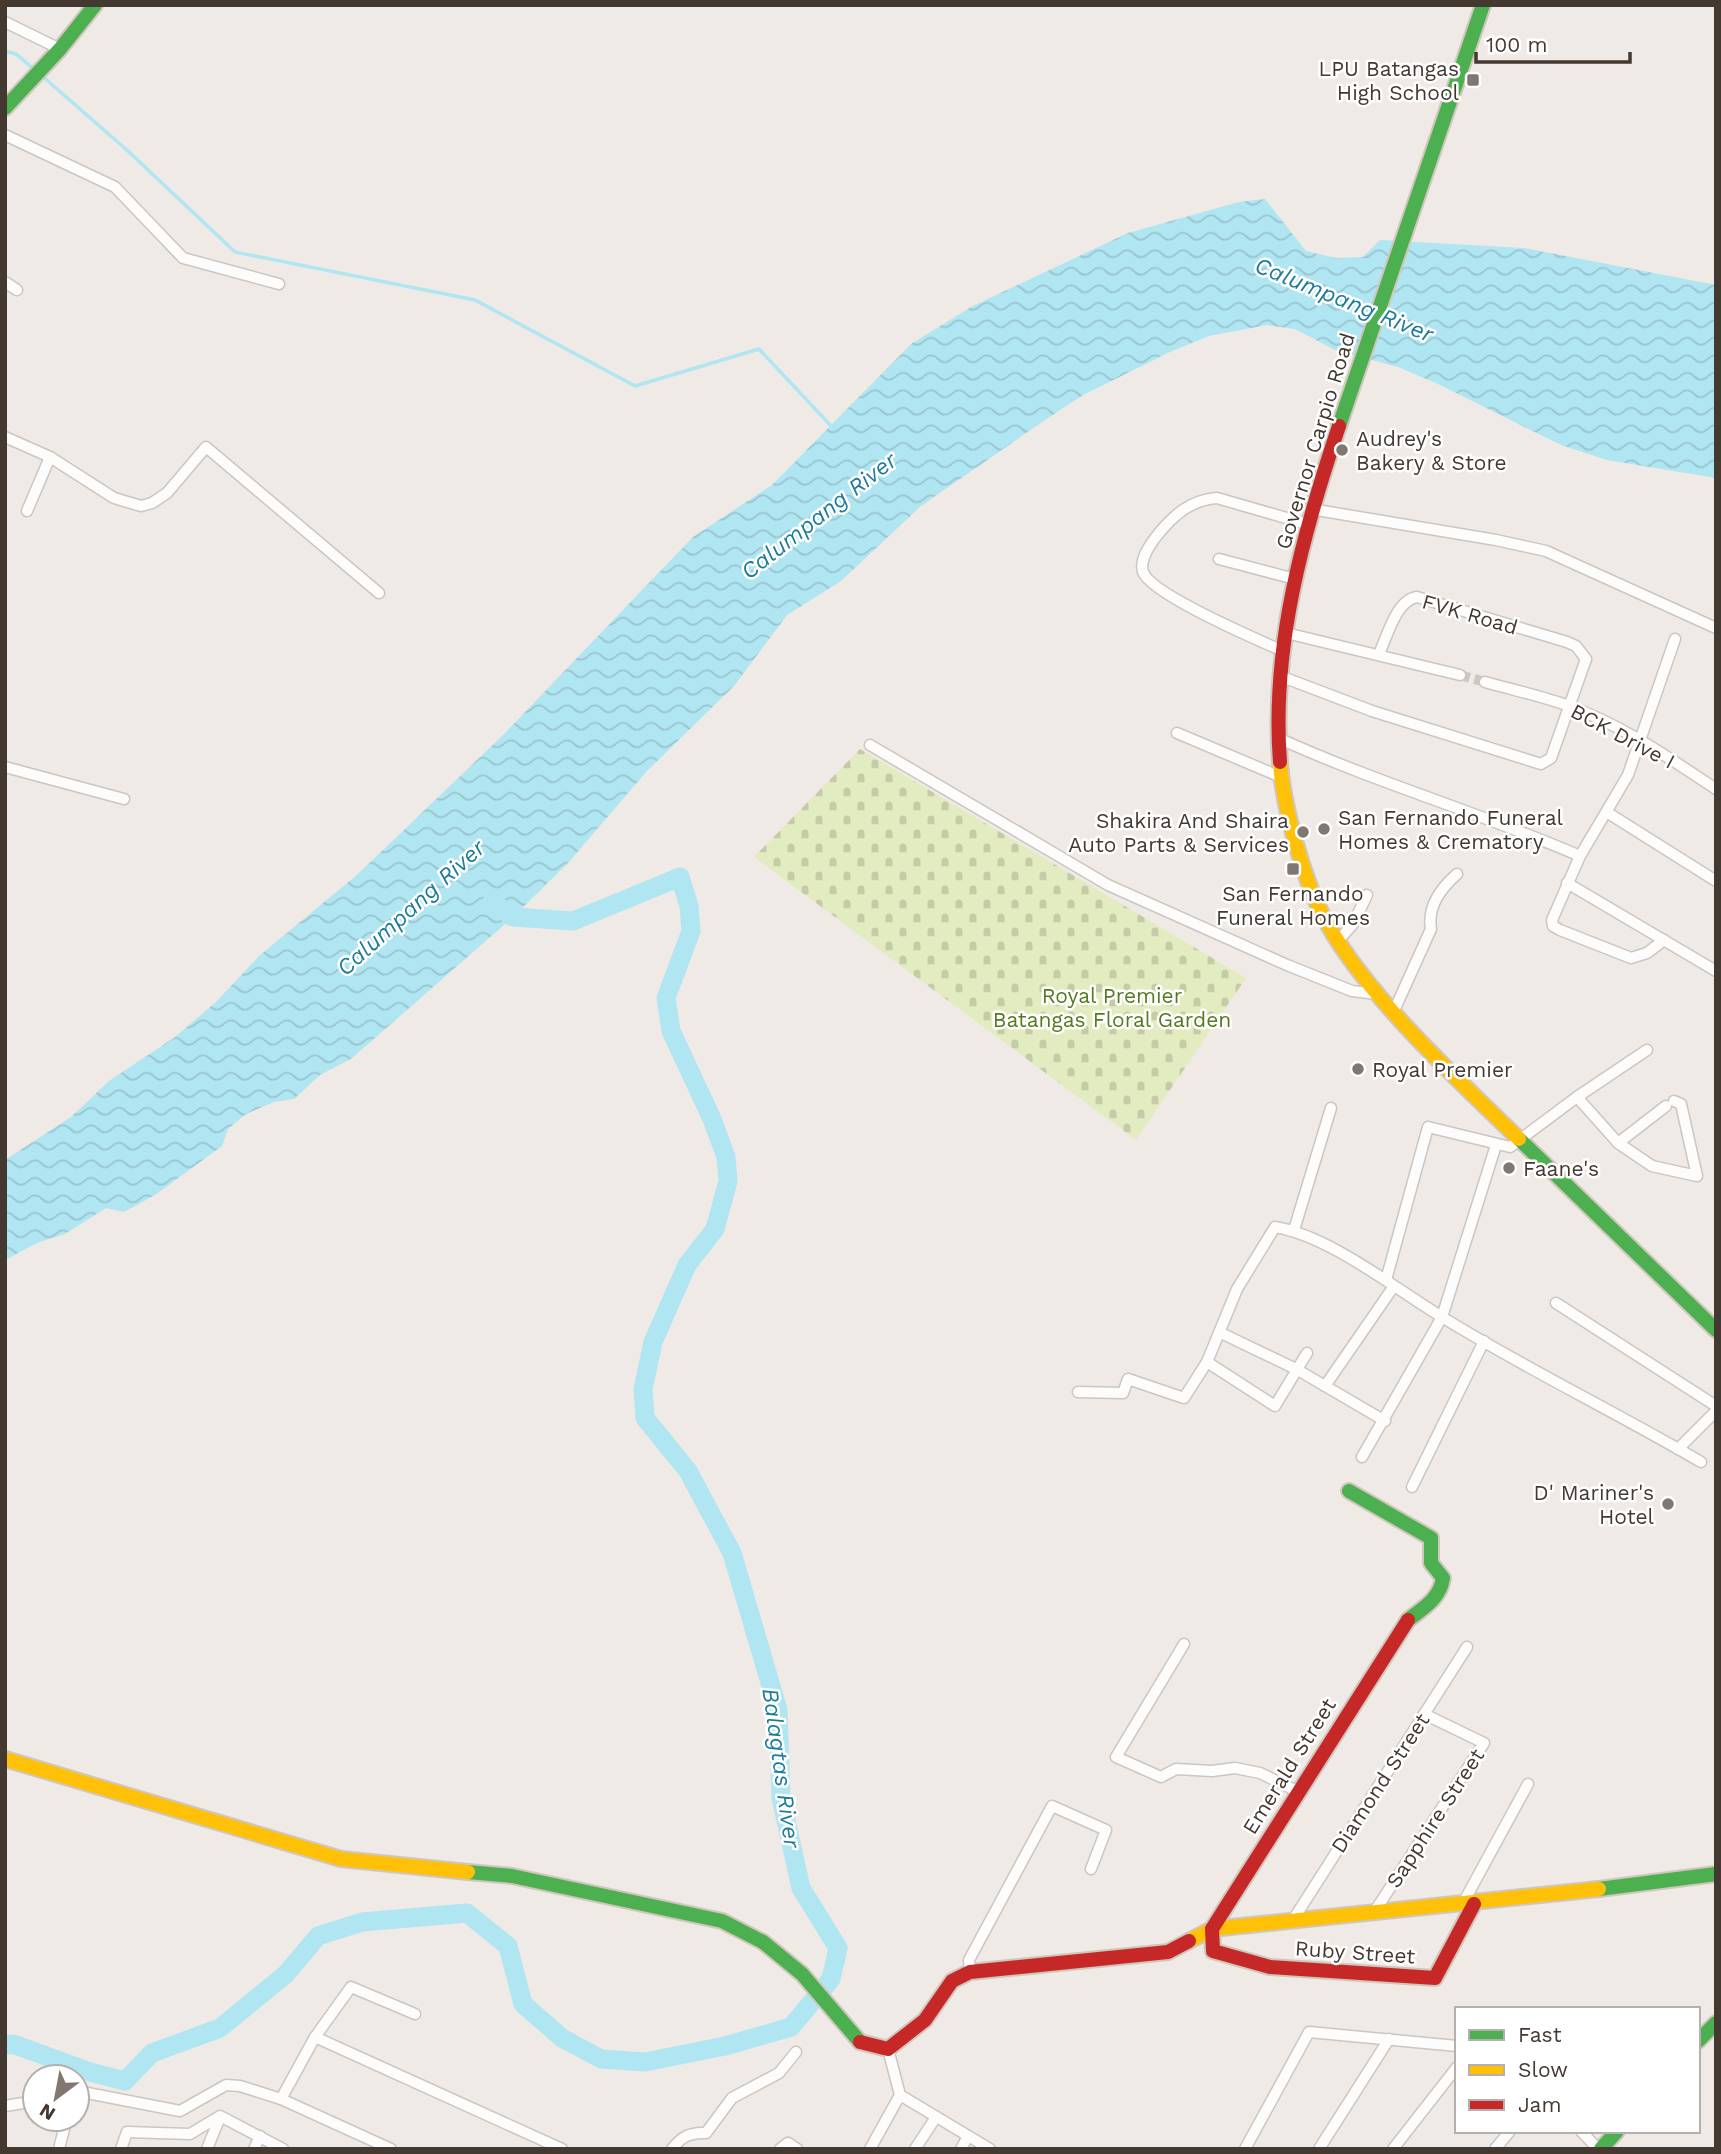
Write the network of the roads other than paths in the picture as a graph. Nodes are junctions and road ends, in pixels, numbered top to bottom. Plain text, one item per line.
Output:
1 (95, 5) edge
2 (1483, 5) edge
3 (5, 22) edge
4 (60, 50) junction
5 (5, 108) edge
6 (5, 135) edge
7 (5, 282) edge
8 (279, 284) dead end
9 (17, 290) dead end
10 (5, 437) edge
11 (50, 457) junction
12 (27, 511) dead end
13 (1309, 517) junction
14 (1219, 559) dead end
15 (1295, 579) junction
16 (379, 593) dead end
17 (1716, 628) edge
18 (1286, 633) junction
19 (1675, 639) dead end
20 (1283, 651) junction
21 (1379, 654) junction
22 (1460, 674) tunnel mouth
23 (1280, 676) junction
24 (1485, 682) tunnel mouth
25 (1569, 706) junction
26 (1177, 733) dead end
27 (1278, 738) junction
28 (1642, 741) junction
29 (870, 746) dead end
30 (5, 767) edge
31 (1281, 777) junction
32 (1716, 789) edge
33 (124, 799) dead end
34 (1608, 813) junction
35 (1580, 856) junction
36 (1457, 874) dead end
37 (1716, 881) edge
38 (1567, 883) junction
39 (1367, 895) dead end
40 (1664, 940) junction
41 (1338, 941) junction
42 (1716, 971) edge
43 (1377, 993) junction
44 (1393, 1013) junction
45 (1647, 1050) dead end
46 (1577, 1097) junction
47 (1331, 1108) dead end
48 (1521, 1140) junction
49 (1618, 1143) junction
50 (1496, 1145) junction
51 (1294, 1230) junction
52 (1390, 1283) junction
53 (1556, 1303) dead end
54 (1442, 1317) junction
55 (1716, 1330) edge
56 (1221, 1333) junction
57 (1484, 1341) junction
58 (1307, 1353) dead end
59 (1207, 1362) junction
60 (1296, 1369) junction
61 (1325, 1386) junction
62 (1078, 1392) dead end
63 (1716, 1408) edge
64 (1385, 1421) junction
65 (1678, 1449) junction
66 (1362, 1457) dead end
67 (1701, 1462) dead end
68 (1412, 1487) dead end
69 (1349, 1490) dead end
70 (1184, 1644) dead end
71 (1467, 1647) dead end
72 (1424, 1714) junction
73 (5, 1759) edge
74 (1528, 1784) dead end
75 (1298, 1792) junction
76 (1091, 1869) dead end
77 (1716, 1874) edge
78 (1468, 1905) junction
79 (1373, 1914) junction
80 (1293, 1920) junction
81 (1212, 1929) junction
82 (970, 1972) junction
83 (415, 2014) dead end
84 (1716, 2023) edge
85 (315, 2037) junction
86 (1389, 2039) junction
87 (1700, 2039) edge
88 (1455, 2046) edge
89 (888, 2049) junction
90 (796, 2052) dead end
91 (1455, 2070) edge
92 (91, 2094) edge
93 (900, 2095) junction
94 (281, 2099) junction
95 (220, 2116) junction
96 (936, 2117) junction
97 (1508, 2133) edge
98 (1583, 2133) edge
99 (1615, 2133) edge
100 (260, 2136) junction
101 (968, 2136) junction
102 (121, 2149) edge
103 (207, 2149) edge
104 (254, 2149) edge
105 (283, 2149) edge
106 (391, 2149) edge
107 (562, 2149) edge
108 (672, 2149) edge
109 (780, 2149) edge
110 (797, 2149) edge
111 (870, 2149) edge
112 (915, 2149) edge
113 (961, 2149) edge
114 (990, 2149) edge
115 (1245, 2149) edge
116 (1319, 2149) edge
117 (1393, 2149) edge
118 (1495, 2149) edge
119 (1599, 2149) edge

1 - 4 street
2 - 13 street, Governor Carpio Road
3 - 4 street
4 - 5 street
6 - 8 street
7 - 9 street
10 - 11 street
11 - 12 street
11 - 16 street
13 - 15 street, Governor Carpio Road
13 - 17 street
13 - 20 street
14 - 15 street
15 - 18 street, Governor Carpio Road
18 - 20 street, Governor Carpio Road
18 - 21 street
19 - 28 street
20 - 23 street, Governor Carpio Road
21 - 22 street
21 - 25 street, FVK Road
23 - 25 street
23 - 27 street, Governor Carpio Road
24 - 25 street, BCK Drive I
25 - 28 street, BCK Drive I
26 - 31 street
27 - 31 street, Governor Carpio Road
27 - 35 street
28 - 32 street, BCK Drive I
28 - 34 street
29 - 43 street
30 - 33 street
31 - 41 street, Governor Carpio Road
34 - 35 street
34 - 37 street
35 - 38 street
36 - 44 street
38 - 40 street
38 - 40 street
39 - 41 street
40 - 42 street
41 - 43 street, Governor Carpio Road
43 - 44 street, Governor Carpio Road
44 - 48 street, Governor Carpio Road
45 - 46 street
46 - 48 street
46 - 49 street
47 - 51 street
48 - 50 street
48 - 55 street, Governor Carpio Road
49 - 49 street
50 - 52 street
50 - 54 street
51 - 52 street
51 - 56 street
52 - 54 street
52 - 61 street
53 - 63 street
54 - 57 street
54 - 64 street
56 - 59 street
56 - 60 street
57 - 65 street
57 - 68 street
58 - 60 street
59 - 60 street
59 - 62 street
60 - 61 street
61 - 64 street
63 - 65 street
64 - 66 street
65 - 67 street
69 - 75 street, Emerald Street
70 - 75 street
71 - 72 street, Diamond Street
72 - 79 street, Sapphire Street
72 - 80 street, Diamond Street
73 - 89 street
74 - 78 street
75 - 81 street, Emerald Street
76 - 82 street
77 - 78 street
78 - 79 street
78 - 81 street, Ruby Street
79 - 80 street
80 - 81 street
81 - 82 street
82 - 89 street
83 - 85 street
84 - 87 street
85 - 94 street
85 - 107 street
86 - 88 street
86 - 115 street
86 - 116 street
89 - 93 street
90 - 108 street
91 - 117 street
92 - 94 street
93 - 96 street
93 - 111 street
94 - 106 street
95 - 100 street
95 - 102 street
95 - 103 street
96 - 101 street
96 - 112 street
97 - 118 street
98 - 119 street
99 - 119 street
100 - 104 street
100 - 105 street
101 - 113 street
101 - 114 street
109 - 110 street

